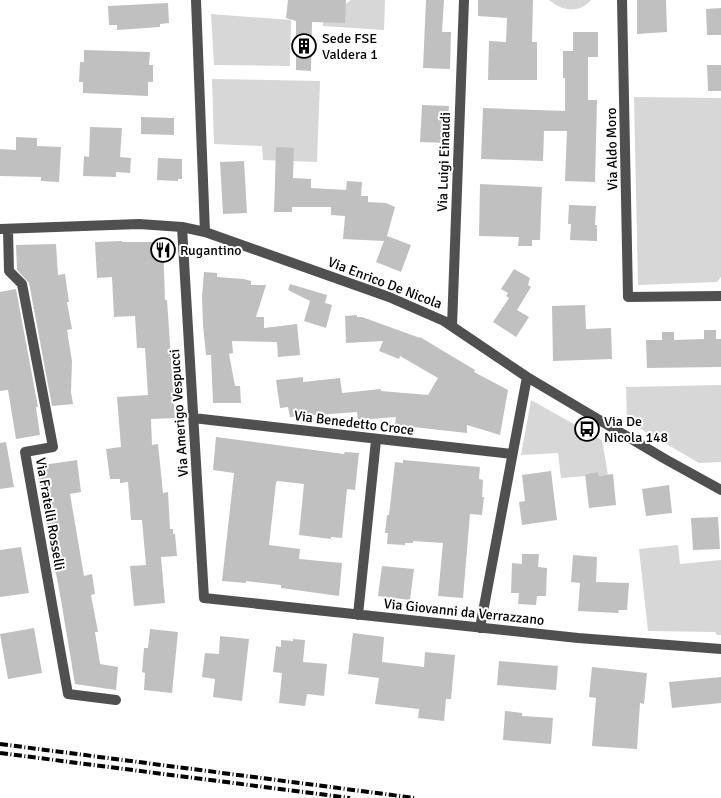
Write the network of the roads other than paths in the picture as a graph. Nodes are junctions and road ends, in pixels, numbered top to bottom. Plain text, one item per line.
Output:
1 (196, 0) edge
2 (464, 0) edge
3 (622, 0) edge
4 (182, 227) junction
5 (4, 229) edge
6 (205, 232) junction
7 (721, 296) edge
8 (452, 326) junction
9 (527, 377) junction
10 (193, 418) junction
11 (376, 440) junction
12 (512, 454) junction
13 (721, 490) edge
14 (204, 598) joint
15 (358, 615) junction
16 (480, 628) junction
17 (721, 648) edge
18 (116, 700) dead end

1 - 6 street
2 - 8 street, Via Luigi Einaudi
3 - 7 street, Via Aldo Moro
4 - 5 street, Via Enrico De Nicola
4 - 6 street, Via Enrico De Nicola
4 - 10 street, Via Amerigo Vespucci
5 - 18 street, Via Fratelli Rosselli
6 - 8 street, Via Enrico De Nicola
8 - 9 street, Via Enrico De Nicola
9 - 12 street
9 - 13 street, Via Enrico De Nicola
10 - 11 street, Via Benedetto Croce
10 - 14 street, Via Amerigo Vespucci
11 - 12 street, Via Benedetto Croce
11 - 15 street
12 - 16 street
14 - 15 street, Via Giovanni da Verrazzano
15 - 16 street, Via Giovanni da Verrazzano
16 - 17 street, Via Giovanni da Verrazzano

